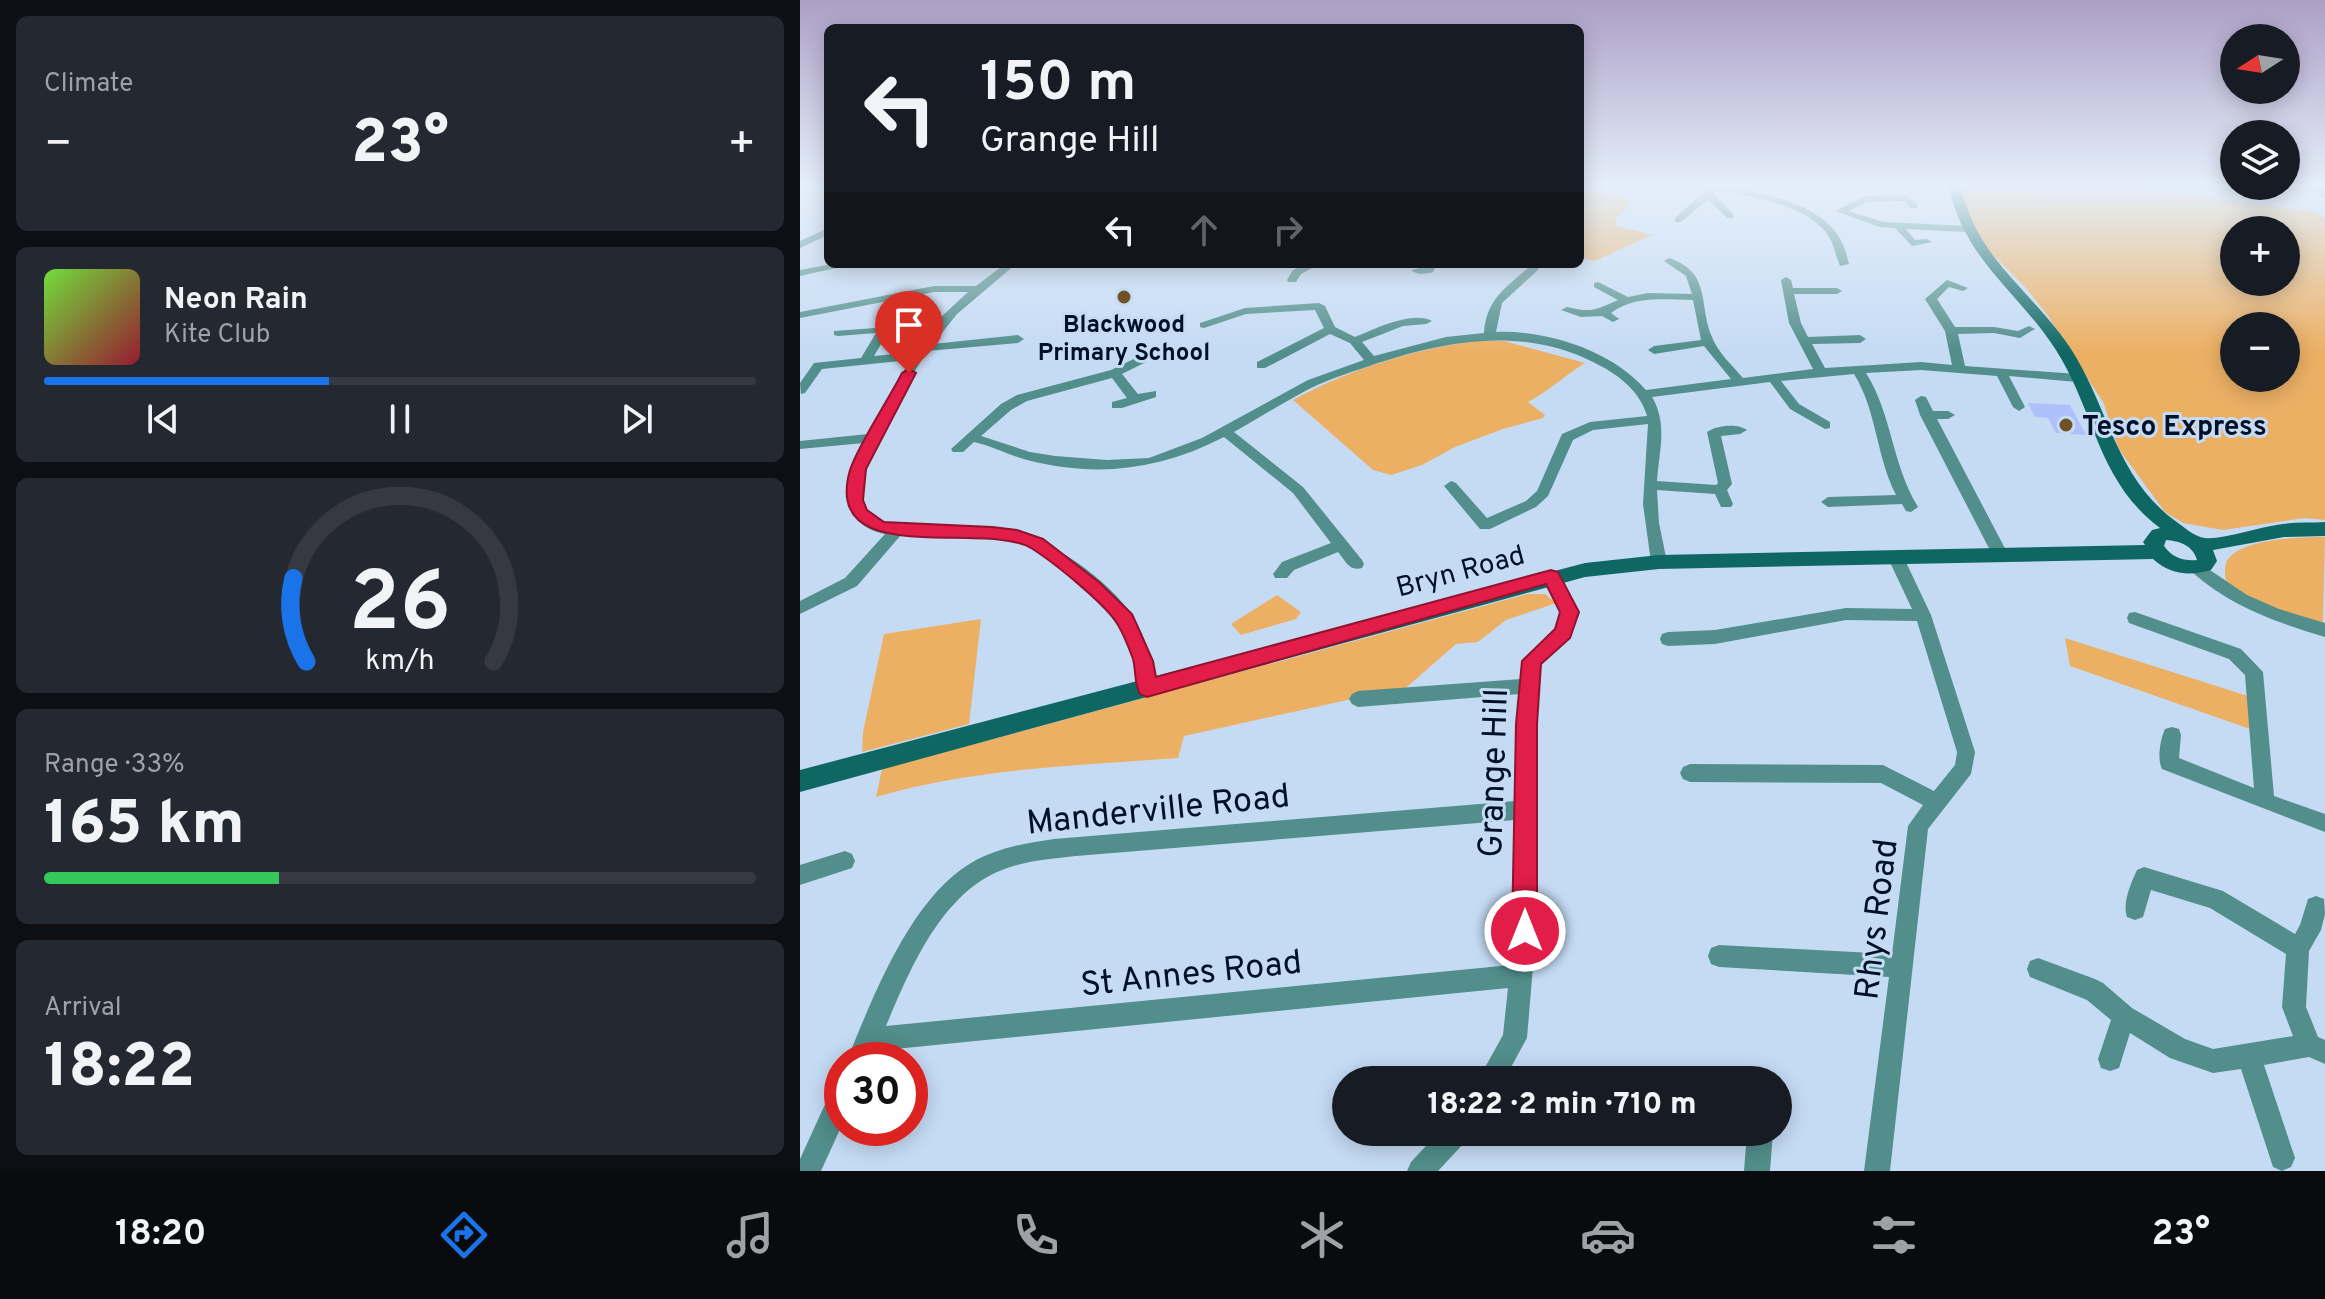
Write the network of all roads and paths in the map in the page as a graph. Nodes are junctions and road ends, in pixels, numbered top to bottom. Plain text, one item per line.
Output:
1 (1839, 242) edge
2 (1927, 242) dead end
3 (1975, 242) edge
4 (1912, 243) joint
5 (1898, 245) dead end
6 (1669, 261) dead end
7 (1844, 264) dead end
8 (827, 268) edge
9 (1006, 268) edge
10 (1306, 268) edge
11 (1430, 268) edge
12 (1534, 268) edge
13 (1416, 270) dead end
14 (800, 273) edge
15 (1292, 280) dead end
16 (1598, 285) dead end
17 (1963, 288) dead end
18 (979, 289) junction
19 (1832, 294) dead end
20 (1698, 297) junction
21 (1626, 300) junction
22 (1333, 302) dead end
23 (1319, 306) junction
24 (1567, 310) dead end
25 (802, 317) edge
26 (1426, 321) dead end
27 (1330, 329) junction
28 (2029, 329) dead end
29 (1951, 331) junction
30 (838, 333) dead end
31 (1222, 333) dead end
32 (1490, 335) junction
33 (1853, 336) dead end
34 (1018, 339) dead end
35 (1354, 341) junction
36 (1803, 341) junction
37 (1708, 342) junction
38 (1654, 350) dead end
39 (922, 352) junction
40 (1142, 359) dead end
41 (865, 361) junction
42 (1372, 361) junction
43 (1260, 365) dead end
44 (1959, 368) junction
45 (1858, 370) junction
46 (1821, 372) junction
47 (2001, 372) junction
48 (1115, 373) junction
49 (1773, 377) junction
50 (2077, 378) junction
51 (1739, 381) junction
52 (801, 390) edge
53 (1152, 394) dead end
54 (1642, 394) junction
55 (1135, 399) junction
56 (1921, 400) dead end
57 (1117, 405) dead end
58 (2019, 407) dead end
59 (1927, 415) junction
60 (1948, 415) dead end
61 (1822, 418) dead end
62 (1653, 419) junction
63 (1740, 430) dead end
64 (1225, 431) junction
65 (873, 438) junction
66 (972, 438) junction
67 (800, 445) edge
68 (958, 449) dead end
69 (1261, 457) junction
70 (1246, 466) dead end
71 (1650, 485) junction
72 (1451, 486) dead end
73 (1719, 490) junction
74 (1828, 502) dead end
75 (1726, 504) dead end
76 (2147, 508) junction
77 (2325, 529) edge
78 (897, 530) junction
79 (2182, 536) junction
80 (2158, 543) junction
81 (1342, 544) junction
82 (2200, 546) junction
83 (2001, 556) junction
84 (1896, 558) junction
85 (1659, 562) junction
86 (1356, 564) dead end
87 (2198, 568) junction
88 (1281, 574) dead end
89 (1551, 576) junction
90 (800, 608) edge
91 (1923, 615) junction
92 (2135, 618) dead end
93 (2325, 630) edge
94 (1668, 639) dead end
95 (1529, 686) junction
96 (1147, 688) junction
97 (1358, 699) dead end
98 (2172, 735) dead end
99 (1690, 773) dead end
100 (800, 781) edge
101 (1937, 802) junction
102 (2265, 802) junction
103 (1525, 810) junction
104 (2325, 823) edge
105 (845, 861) dead end
106 (800, 875) edge
107 (2316, 907) dead end
108 (2135, 909) dead end
109 (2298, 948) junction
110 (1719, 956) dead end
111 (1901, 966) junction
112 (2038, 969) dead end
113 (1521, 975) junction
114 (2124, 1016) junction
115 (867, 1042) edge
116 (928, 1043) edge
117 (2317, 1048) edge
118 (2248, 1054) junction
119 (2110, 1059) dead end
120 (1498, 1066) edge
121 (824, 1136) edge
122 (1444, 1146) edge
123 (1759, 1146) edge
124 (2282, 1158) dead end
125 (808, 1171) edge
126 (1420, 1171) edge
127 (1757, 1171) edge
128 (1877, 1171) edge

1 - 7 street
2 - 4 street
3 - 50 street
4 - 5 street
6 - 20 street
8 - 14 street
9 - 18 street
10 - 15 street
11 - 13 street
12 - 32 street
16 - 21 street
17 - 29 street
18 - 25 street
18 - 39 street
19 - 36 street
20 - 21 street
20 - 37 street
21 - 24 street
22 - 23 street
23 - 27 street
23 - 31 street
26 - 35 street
27 - 35 street
27 - 43 street
28 - 29 street
29 - 44 street
30 - 41 street
32 - 42 street
32 - 54 street
33 - 36 street
34 - 39 street
35 - 42 street
36 - 46 street
37 - 38 street
37 - 51 street
39 - 41 street
39 - 65 street
40 - 48 street
41 - 52 street
42 - 64 street
44 - 45 street
44 - 47 street
45 - 46 street
45 - 74 street
46 - 49 street
47 - 50 street
47 - 58 street
48 - 55 street
48 - 66 street
49 - 51 street
49 - 61 street
50 - 76 street
51 - 54 street
53 - 55 street
54 - 62 street
55 - 57 street
56 - 59 street
59 - 60 street
59 - 83 street
62 - 71 street
62 - 72 street
63 - 73 street
64 - 66 street
64 - 69 street
65 - 67 street
65 - 78 street
66 - 68 street
69 - 70 street
69 - 81 street
71 - 73 street
71 - 85 street
73 - 75 street
76 - 79 street
76 - 80 street
77 - 82 street
78 - 90 street
78 - 96 street
79 - 80 street, Bryn Road
79 - 82 street
80 - 83 street, Bryn Road
80 - 87 street
81 - 86 street
81 - 88 street
82 - 87 street
83 - 84 street, Bryn Road
84 - 85 street, Bryn Road
84 - 91 street, Rhys Road
85 - 89 street, Bryn Road
87 - 93 street
89 - 95 street, Grange Hill
89 - 96 street, Bryn Road
91 - 94 street
91 - 101 street, Rhys Road
92 - 102 street
95 - 97 street
95 - 103 street, Grange Hill
96 - 100 street, Bryn Road
98 - 102 street
99 - 101 street
101 - 111 street, Rhys Road
102 - 104 street
103 - 113 street, Grange Hill
103 - 115 street, Manderville Road
105 - 106 street
107 - 109 street
108 - 109 street
109 - 117 street
110 - 111 street
111 - 128 street, Rhys Road
112 - 114 street
113 - 116 street, St Annes Road
113 - 120 street, Grange Hill
114 - 118 street
114 - 119 street
117 - 118 street
118 - 124 street
121 - 125 street
122 - 126 street
123 - 127 street

